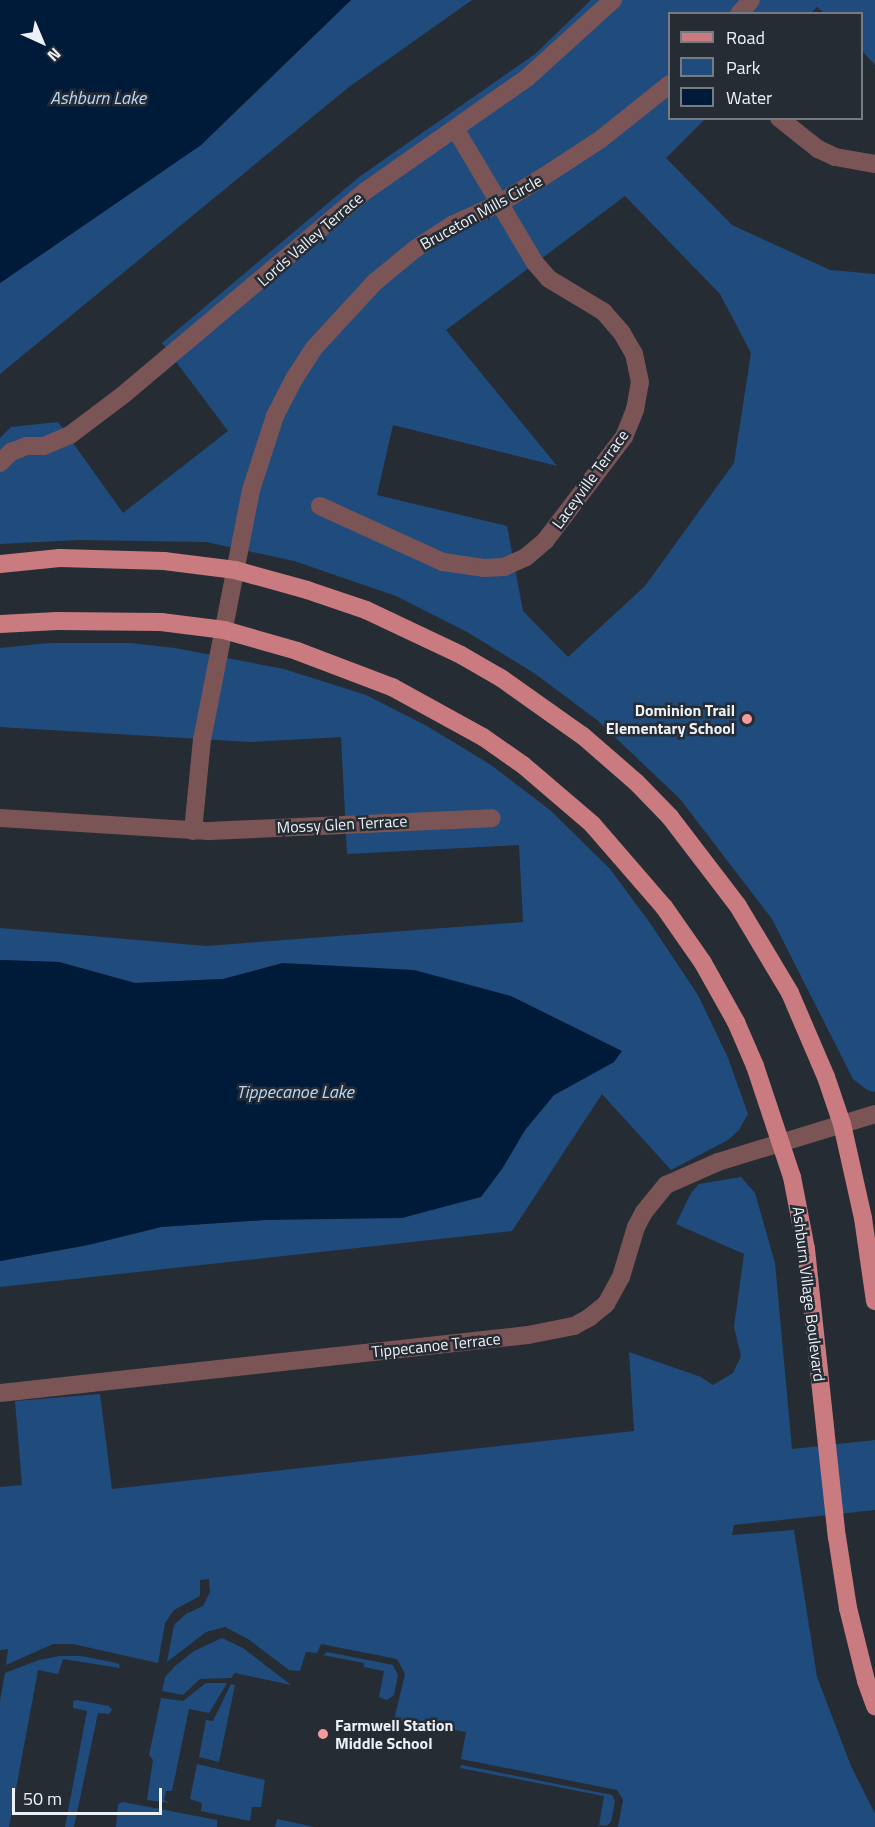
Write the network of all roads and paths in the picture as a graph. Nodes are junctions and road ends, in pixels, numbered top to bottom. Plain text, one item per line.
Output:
1 (613, 0) edge
2 (751, 0) edge
3 (742, 12) edge
4 (668, 85) edge
5 (781, 120) edge
6 (456, 130) junction
7 (875, 164) edge
8 (500, 203) junction
9 (0, 463) edge
10 (320, 506) dead end
11 (0, 564) edge
12 (235, 570) junction
13 (0, 624) edge
14 (224, 630) junction
15 (0, 818) edge
16 (492, 818) dead end
17 (193, 831) junction
18 (875, 1114) edge
19 (842, 1124) junction
20 (782, 1141) junction
21 (875, 1301) edge
22 (0, 1393) edge
23 (875, 1706) edge

1 - 6 street, Lords Valley Terrace
2 - 3 street
4 - 8 street, Bruceton Mills Circle
5 - 7 street
6 - 8 street, Laceyville Terrace
6 - 9 street, Lords Valley Terrace
8 - 10 street, Laceyville Terrace
8 - 12 street, Bruceton Mills Circle
11 - 12 main road
12 - 14 street, Bruceton Mills Circle
12 - 19 main road
13 - 14 main road, Ashburn Village Boulevard
14 - 17 street
14 - 20 main road, Ashburn Village Boulevard
15 - 17 street, Mossy Glen Terrace
16 - 17 street, Mossy Glen Terrace
18 - 19 street
19 - 20 street
19 - 21 main road
20 - 22 street, Tippecanoe Terrace
20 - 23 main road, Ashburn Village Boulevard

